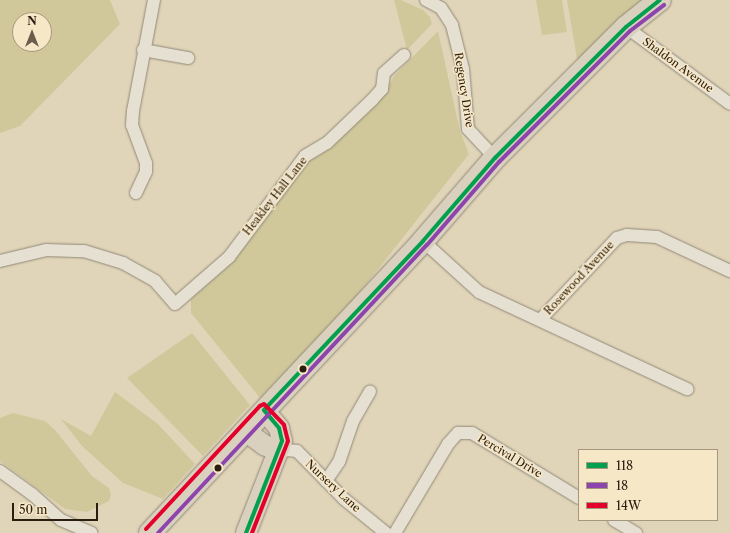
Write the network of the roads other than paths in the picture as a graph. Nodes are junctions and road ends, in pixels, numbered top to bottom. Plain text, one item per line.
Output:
1 (154, 0) edge
2 (426, 0) edge
3 (660, 0) edge
4 (626, 27) junction
5 (143, 50) junction
6 (404, 55) dead end
7 (188, 58) dead end
8 (730, 104) edge
9 (495, 158) junction
10 (136, 193) dead end
11 (423, 241) junction
12 (0, 261) edge
13 (730, 271) edge
14 (540, 320) junction
15 (687, 389) dead end
16 (370, 391) dead end
17 (264, 410) junction
18 (245, 431) junction
19 (277, 452) junction
20 (0, 471) edge
21 (326, 481) junction
22 (578, 497) edge
23 (616, 521) edge
24 (91, 533) edge
25 (150, 533) edge
26 (246, 533) edge
27 (386, 533) edge
28 (395, 533) edge
29 (636, 533) edge

1 - 5 street
2 - 9 street, Regency Drive
3 - 4 highway
4 - 8 street, Shaldon Avenue
4 - 9 highway
5 - 7 street
5 - 10 street
6 - 12 street, Heakley Hall Lane
9 - 11 highway
11 - 14 street, Rosewood Avenue
11 - 17 highway
13 - 14 street, Rosewood Avenue
14 - 15 street, Rosewood Avenue
16 - 21 street
17 - 18 highway
17 - 19 main road
18 - 19 main road
18 - 25 highway
19 - 21 street, Nursery Lane
19 - 26 main road
20 - 24 street
21 - 27 street, Nursery Lane
22 - 28 street, Percival Drive
23 - 29 street

